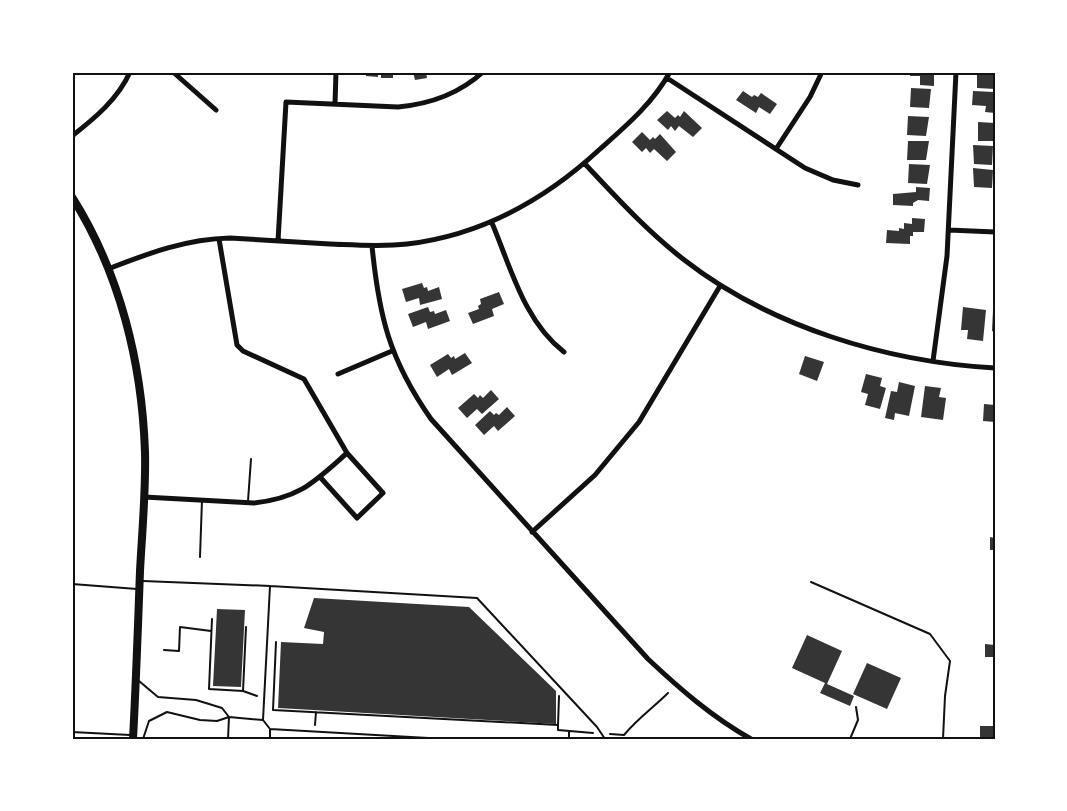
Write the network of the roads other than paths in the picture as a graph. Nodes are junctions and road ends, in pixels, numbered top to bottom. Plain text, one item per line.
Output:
1 (130, 72) edge
2 (173, 72) edge
3 (336, 72) edge
4 (483, 72) edge
5 (822, 72) edge
6 (956, 72) edge
7 (669, 75) edge
8 (335, 104) junction
9 (216, 110) dead end
10 (72, 136) edge
11 (776, 149) junction
12 (585, 164) junction
13 (858, 185) dead end
14 (72, 197) edge
15 (492, 223) junction
16 (949, 230) junction
17 (995, 232) edge
18 (219, 239) junction
19 (278, 241) junction
20 (372, 246) junction
21 (108, 269) junction
22 (720, 286) junction
23 (392, 351) junction
24 (564, 352) dead end
25 (933, 361) junction
26 (995, 368) edge
27 (338, 374) dead end
28 (347, 453) junction
29 (251, 459) dead end
30 (320, 477) junction
31 (144, 497) junction
32 (202, 500) junction
33 (248, 502) junction
34 (532, 532) junction
35 (200, 557) dead end
36 (811, 582) dead end
37 (72, 584) edge
38 (140, 585) junction
39 (270, 586) junction
40 (136, 676) junction
41 (229, 717) junction
42 (263, 720) junction
43 (270, 729) junction
44 (72, 732) edge
45 (133, 737) edge
46 (143, 739) edge
47 (201, 739) edge
48 (205, 739) edge
49 (228, 739) edge
50 (270, 739) edge
51 (446, 739) edge
52 (605, 739) edge
53 (751, 739) edge
54 (943, 739) edge

1 - 10 street
2 - 9 street
3 - 8 street
4 - 8 street
5 - 11 street
6 - 16 street
7 - 11 street
7 - 12 street
8 - 19 street
11 - 13 street
12 - 15 street
12 - 22 street
14 - 21 main road
15 - 20 street
15 - 24 street
16 - 17 street
16 - 25 street
18 - 19 street
18 - 21 street
18 - 28 street
19 - 20 street
20 - 23 street
21 - 31 main road
22 - 25 street
22 - 34 street
23 - 27 street
23 - 34 street
25 - 26 street
28 - 30 street
28 - 30 street
29 - 33 lane
30 - 33 street
31 - 32 street
31 - 38 main road
32 - 33 street
32 - 35 lane
34 - 53 street
36 - 54 lane
37 - 38 lane
38 - 39 lane
38 - 40 main road
39 - 42 lane
39 - 52 lane
40 - 41 lane
40 - 45 main road
41 - 42 lane
41 - 46 lane
41 - 49 lane
42 - 43 lane
43 - 50 lane
43 - 51 lane
44 - 45 lane
47 - 48 lane

